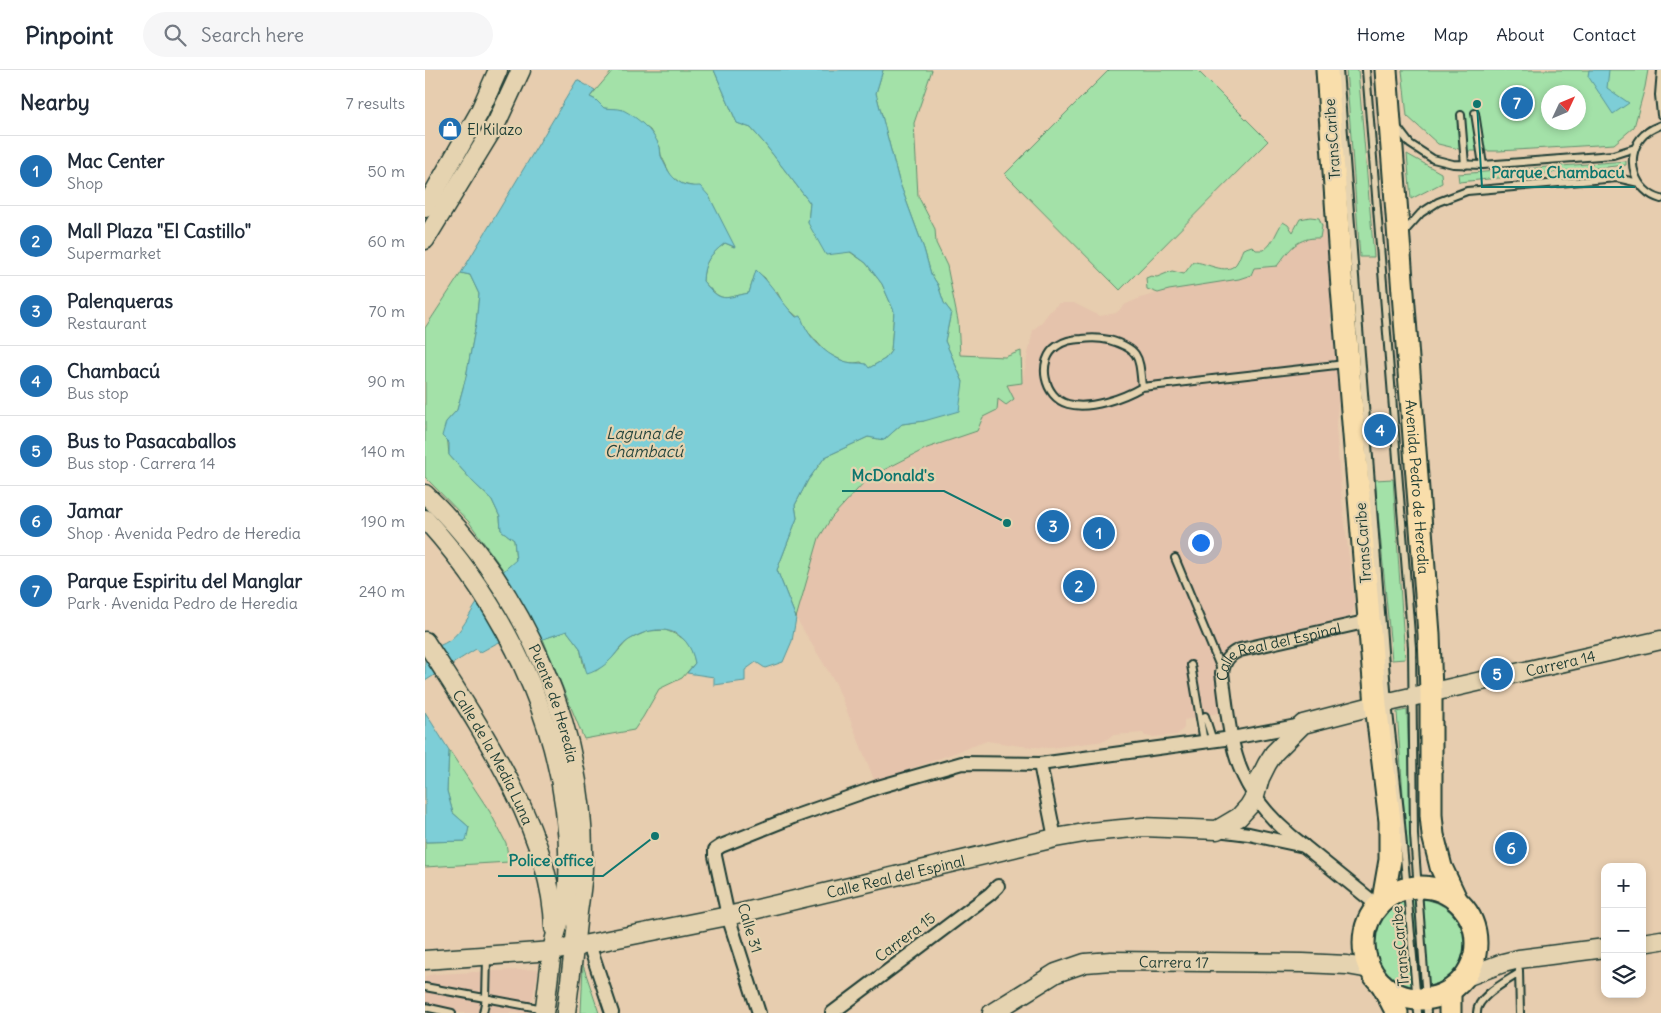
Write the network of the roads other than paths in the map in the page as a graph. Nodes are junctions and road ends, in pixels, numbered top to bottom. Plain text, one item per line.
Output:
1 (521, 70) edge
2 (1327, 70) edge
3 (1339, 70) edge
4 (1366, 70) edge
5 (1386, 70) edge
6 (1661, 70) edge
7 (495, 72) edge
8 (1390, 110) junction
9 (1475, 113) dead end
10 (1461, 115) dead end
11 (1661, 115) edge
12 (1661, 125) edge
13 (1635, 148) junction
14 (1465, 165) junction
15 (1483, 165) junction
16 (1639, 183) junction
17 (1661, 199) edge
18 (425, 208) edge
19 (1399, 238) junction
20 (425, 240) edge
21 (1348, 364) junction
22 (1142, 387) junction
23 (425, 494) edge
24 (425, 519) edge
25 (1355, 546) dead end
26 (1175, 558) dead end
27 (1366, 622) junction
28 (425, 640) edge
29 (1661, 640) edge
30 (1191, 665) dead end
31 (1222, 673) junction
32 (1422, 695) junction
33 (1382, 704) junction
34 (1205, 716) dead end
35 (1303, 724) junction
36 (1232, 738) junction
37 (1208, 742) junction
38 (1040, 764) junction
39 (1255, 796) junction
40 (1217, 830) junction
41 (1055, 838) junction
42 (1305, 846) junction
43 (998, 886) dead end
44 (1412, 887) junction
45 (1456, 899) junction
46 (1380, 902) junction
47 (728, 916) junction
48 (1661, 940) edge
49 (1646, 942) edge
50 (582, 945) junction
51 (553, 946) junction
52 (1601, 949) edge
53 (487, 955) junction
54 (425, 960) edge
55 (1519, 966) junction
56 (1375, 976) junction
57 (1458, 984) junction
58 (425, 986) edge
59 (486, 998) junction
60 (1422, 1006) edge
61 (425, 1007) edge
62 (545, 1011) edge
63 (452, 1013) edge
64 (483, 1013) edge
65 (566, 1013) edge
66 (612, 1013) edge
67 (759, 1013) edge
68 (832, 1013) edge
69 (992, 1013) edge
70 (1397, 1013) edge
71 (1450, 1013) edge
72 (1477, 1013) edge
73 (1521, 1013) edge

1 - 20 main road
2 - 21 highway
3 - 33 lane, TransCaribe
4 - 32 lane, TransCaribe
5 - 8 highway, Avenida Pedro de Heredia
6 - 11 lane
7 - 18 main road
8 - 14 lane
8 - 19 highway, Avenida Pedro de Heredia
9 - 15 lane
10 - 14 lane
12 - 13 lane
13 - 15 lane
13 - 16 lane
14 - 15 lane
16 - 17 lane
16 - 19 lane
19 - 32 highway, Avenida Pedro de Heredia
21 - 22 lane
21 - 27 highway
22 - 22 lane
23 - 50 main road, Puente de Heredia
24 - 51 main road, Puente de Heredia
25 - 27 lane
26 - 31 lane
27 - 31 street, Calle Real del Espinal
27 - 33 highway
28 - 51 main road, Calle de la Media Luna
29 - 32 main road, Carrera 14
30 - 37 lane
31 - 36 street, Calle Real del Espinal
32 - 33 main road
32 - 44 lane, TransCaribe
32 - 45 highway, Avenida Pedro de Heredia
33 - 35 main road
33 - 44 lane, TransCaribe
33 - 46 highway
34 - 37 lane
35 - 36 street
35 - 39 main road
36 - 37 street
36 - 39 street, Calle Real del Espinal
37 - 38 street
38 - 41 street
38 - 47 street, Calle 31
39 - 40 main road
39 - 42 street, Calle Real del Espinal
40 - 41 main road, Calle Real del Espinal
40 - 42 street, Calle Real del Espinal
41 - 47 main road, Calle Real del Espinal
42 - 46 street, Calle Real del Espinal
43 - 68 street, Carrera 15
44 - 45 highway
44 - 46 highway
44 - 60 lane, TransCaribe
44 - 60 lane, TransCaribe
45 - 57 highway
46 - 56 highway
47 - 50 main road, Calle Real del Espinal
47 - 67 street, Calle 31
48 - 49 main road
50 - 51 main road, Calle Real del Espinal
50 - 65 main road, Puente de Heredia
50 - 66 street
51 - 53 main road, Calle Real del Espinal
51 - 62 main road
52 - 55 main road
53 - 54 main road, Calle Real del Espinal
53 - 59 lane
55 - 57 main road
55 - 72 lane
55 - 73 lane
56 - 60 highway
56 - 69 main road, Carrera 17
56 - 70 highway
57 - 60 highway
57 - 71 highway
58 - 59 lane
59 - 62 lane
59 - 64 lane
61 - 63 lane

